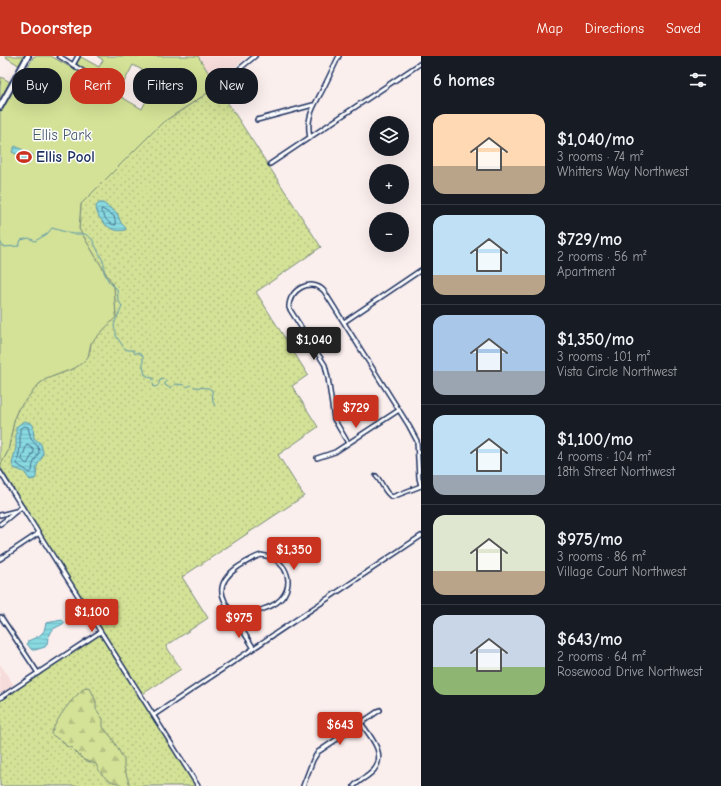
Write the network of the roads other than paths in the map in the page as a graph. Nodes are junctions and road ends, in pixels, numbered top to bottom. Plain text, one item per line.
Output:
1 (28, 56) edge
2 (58, 56) edge
3 (78, 56) edge
4 (255, 56) edge
5 (339, 56) edge
6 (421, 63) edge
7 (73, 65) junction
8 (78, 68) edge
9 (241, 68) edge
10 (313, 105) junction
11 (0, 107) edge
12 (257, 120) dead end
13 (310, 138) junction
14 (270, 164) dead end
15 (421, 270) edge
16 (344, 322) junction
17 (398, 410) junction
18 (348, 443) junction
19 (317, 458) dead end
20 (0, 472) edge
21 (376, 476) dead end
22 (421, 486) edge
23 (22, 507) junction
24 (16, 511) junction
25 (0, 515) edge
26 (0, 524) edge
27 (39, 533) junction
28 (420, 537) edge
29 (421, 541) edge
30 (0, 559) edge
31 (1, 617) dead end
32 (238, 623) junction
33 (100, 632) junction
34 (253, 647) junction
35 (38, 673) junction
36 (0, 698) edge
37 (380, 710) dead end
38 (154, 715) junction
39 (361, 723) junction
40 (198, 786) edge
41 (303, 786) edge
42 (354, 786) edge

1 - 11 street
2 - 7 street
3 - 7 street
4 - 9 street
5 - 10 street
6 - 13 street
7 - 8 street
10 - 12 street
10 - 13 street
13 - 14 street
15 - 16 street
16 - 17 street
16 - 18 street
17 - 18 street
17 - 22 street
18 - 19 street
20 - 23 street
21 - 22 street
23 - 24 street
23 - 27 street
24 - 25 street
24 - 26 street
27 - 30 street
27 - 33 street
28 - 29 street
28 - 34 street
31 - 35 street
32 - 32 street
32 - 34 street
33 - 35 street
33 - 38 street
34 - 38 street
35 - 36 street
37 - 39 street
38 - 40 street
39 - 41 street
39 - 42 street

